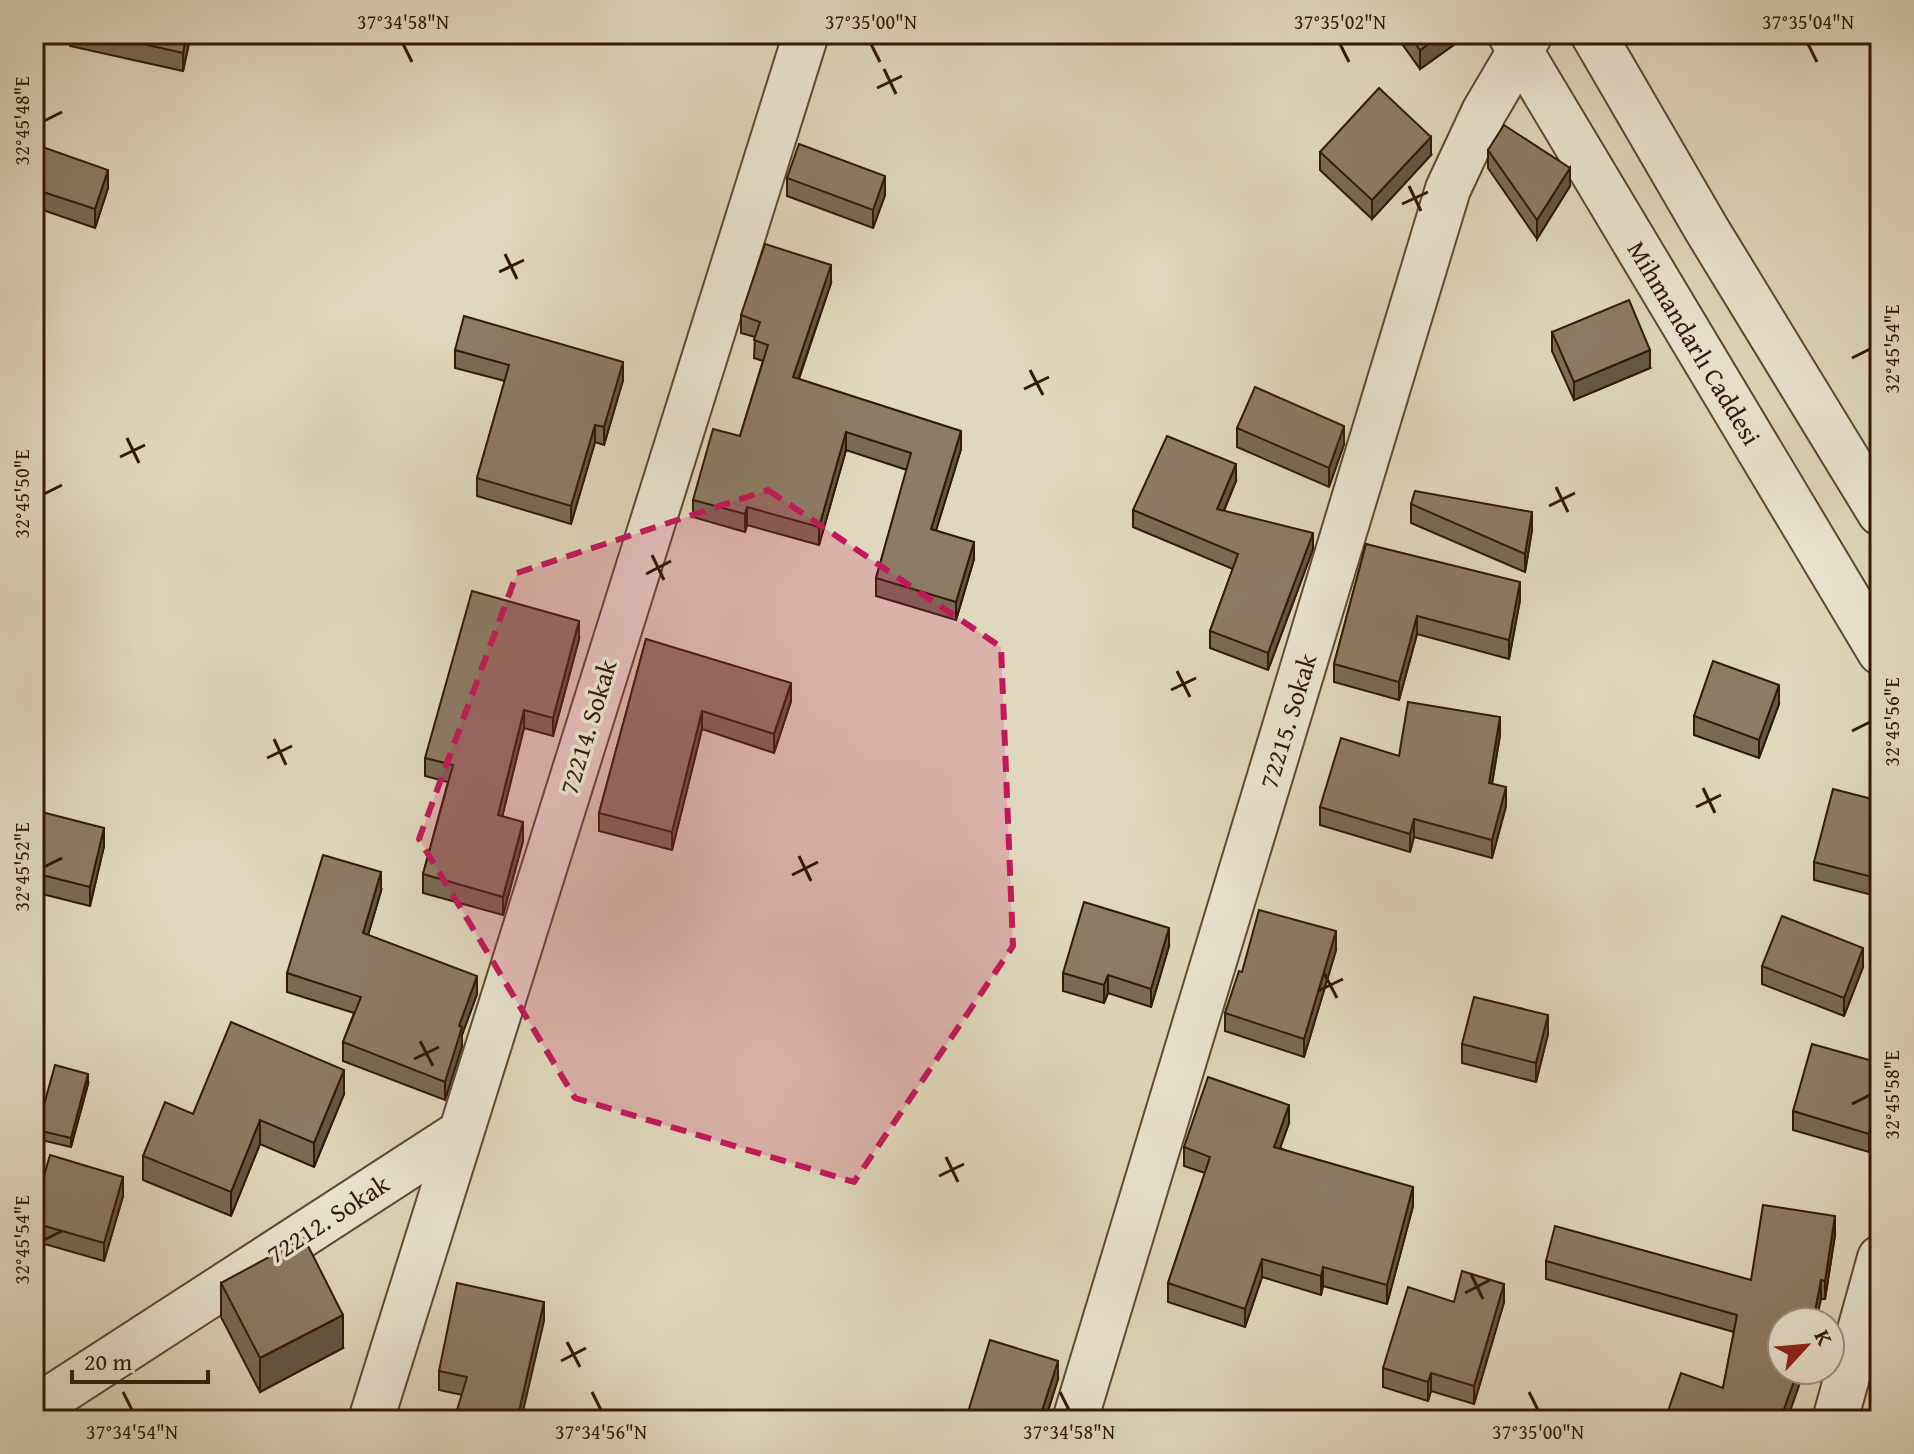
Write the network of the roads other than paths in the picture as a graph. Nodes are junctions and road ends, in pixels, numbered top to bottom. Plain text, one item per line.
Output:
1 (806, 34) edge
2 (1593, 34) edge
3 (1520, 39) edge
4 (1880, 513) edge
5 (1880, 652) edge
6 (460, 1133) junction
7 (1880, 1258) edge
8 (34, 1409) edge
9 (371, 1420) edge
10 (1075, 1420) edge
11 (1835, 1420) edge

1 - 6 street, 72214. Sokak
2 - 4 street
3 - 5 street, Mihmandarlı Caddesi
3 - 10 street, 72215. Sokak
6 - 8 street, 72212. Sokak
6 - 9 street, 72214. Sokak
7 - 11 street

